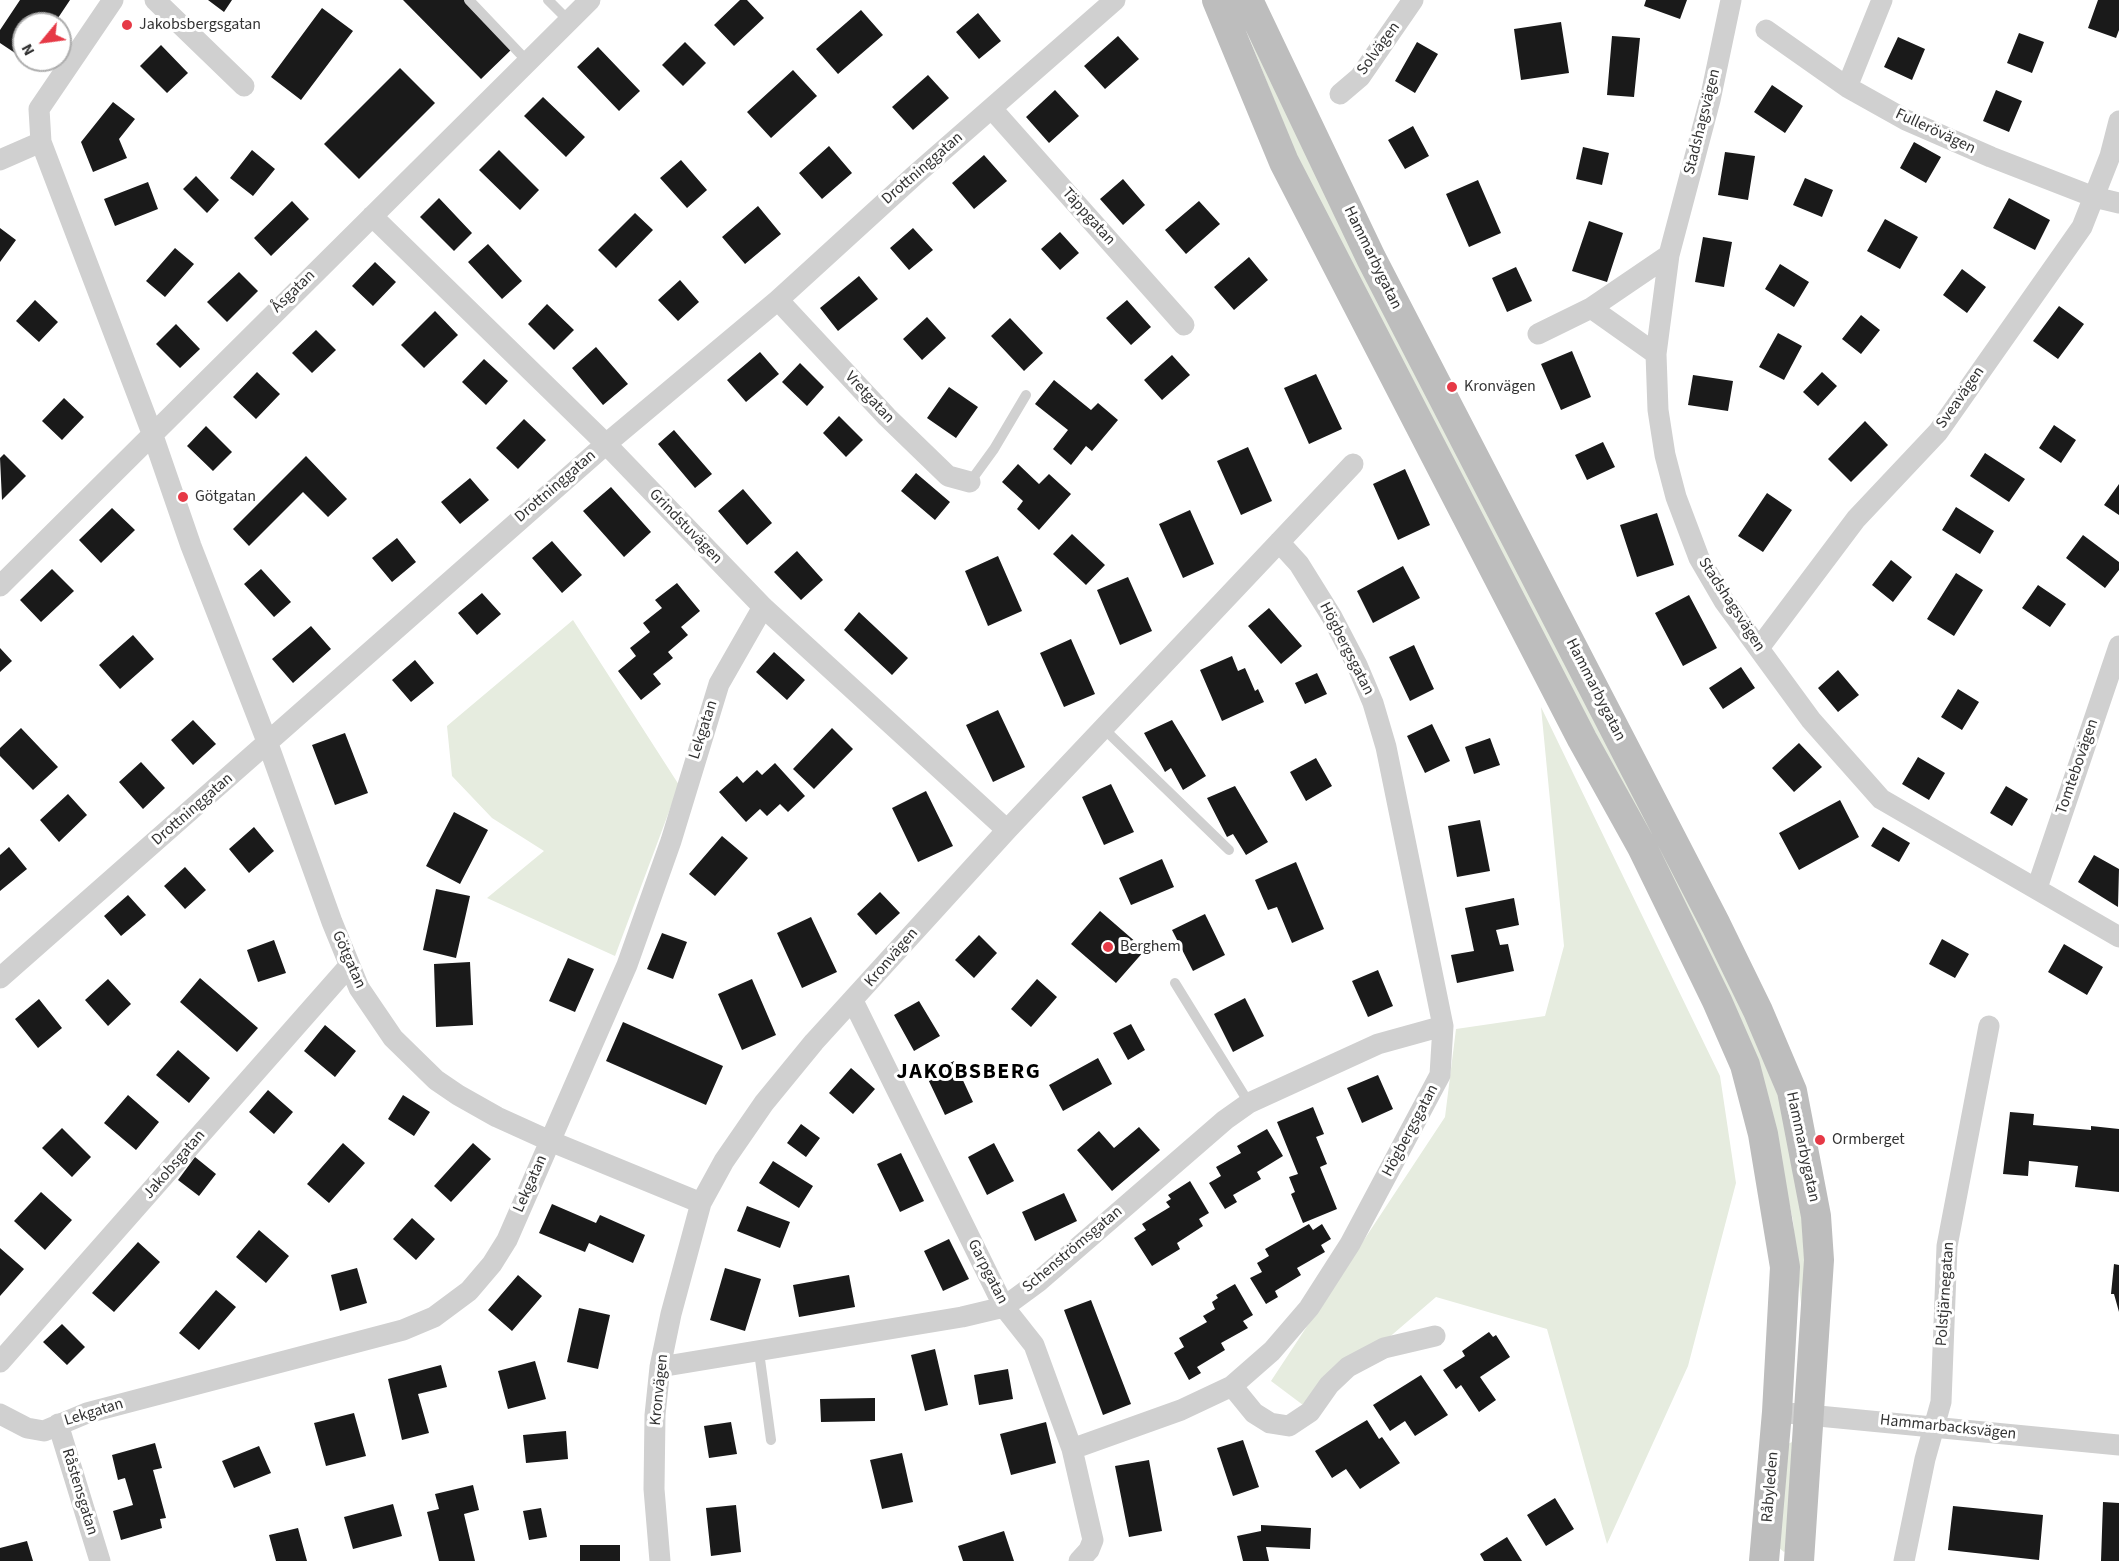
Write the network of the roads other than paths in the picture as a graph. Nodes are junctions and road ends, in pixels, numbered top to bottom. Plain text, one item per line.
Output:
1 (113, 0) edge
2 (155, 0) edge
3 (469, 0) edge
4 (548, 0) edge
5 (590, 0) edge
6 (1115, 0) edge
7 (1217, 0) edge
8 (1248, 0) edge
9 (1413, 0) edge
10 (1731, 0) edge
11 (1882, 0) edge
12 (569, 21) junction
13 (1766, 30) dead end
14 (528, 62) junction
15 (244, 86) dead end
16 (1848, 87) junction
17 (1340, 94) dead end
18 (992, 109) junction
19 (2119, 121) edge
20 (41, 142) junction
21 (0, 160) edge
22 (2094, 197) junction
23 (2119, 203) edge
24 (372, 216) junction
25 (1669, 255) junction
26 (778, 300) junction
27 (1591, 308) junction
28 (1184, 325) dead end
29 (1538, 334) dead end
30 (1656, 354) junction
31 (1026, 395) dead end
32 (152, 433) junction
33 (606, 444) junction
34 (1353, 464) dead end
35 (970, 482) joint
36 (1280, 542) junction
37 (0, 586) edge
38 (763, 607) junction
39 (2119, 646) edge
40 (1759, 648) junction
41 (2115, 672) edge
42 (1103, 728) junction
43 (268, 744) junction
44 (1007, 830) junction
45 (1229, 850) dead end
46 (2037, 888) junction
47 (2119, 938) edge
48 (349, 966) junction
49 (0, 978) edge
50 (1175, 983) dead end
51 (854, 1001) junction
52 (1443, 1026) junction
53 (1989, 1026) dead end
54 (1249, 1103) junction
55 (550, 1141) junction
56 (701, 1203) junction
57 (1004, 1307) junction
58 (1435, 1336) dead end
59 (759, 1352) junction
60 (0, 1362) edge
61 (660, 1367) junction
62 (1232, 1386) junction
63 (1777, 1413) junction
64 (0, 1414) edge
65 (1810, 1414) junction
66 (58, 1424) junction
67 (1934, 1426) junction
68 (771, 1440) dead end
69 (2119, 1445) edge
70 (1072, 1449) junction
71 (1084, 1556) edge
72 (100, 1561) edge
73 (660, 1561) edge
74 (1764, 1561) edge
75 (1799, 1561) edge
76 (1904, 1561) edge

1 - 20 street
2 - 15 street
3 - 14 lane
4 - 12 lane
5 - 12 street, Åsgatan
6 - 18 street, Drottninggatan
7 - 63 main road, Hammarbygatan
8 - 65 main road, Hammarbygatan
9 - 17 street, Solvägen
10 - 25 street, Stadshagsvägen
11 - 16 street
12 - 14 street, Åsgatan
13 - 16 street, Fullerövägen
14 - 24 street, Åsgatan
16 - 22 street, Fullerövägen
18 - 26 street, Drottninggatan
18 - 28 street, Täppgatan
19 - 22 street, Sveavägen
20 - 21 street
20 - 32 street, Götgatan
22 - 23 street, Fullerövägen
22 - 40 street, Sveavägen
24 - 32 street, Åsgatan
24 - 33 street, Grindstuvägen
25 - 27 street
25 - 30 street, Stadshagsvägen
26 - 33 street, Drottninggatan
26 - 35 street, Vretgatan
27 - 29 street
27 - 30 street
30 - 40 street, Stadshagsvägen
31 - 35 lane
32 - 37 street, Åsgatan
32 - 43 street, Götgatan
33 - 38 street, Grindstuvägen
33 - 43 street, Drottninggatan
34 - 36 street, Kronvägen
36 - 42 street, Kronvägen
36 - 52 street, Högbergsgatan
38 - 44 street, Grindstuvägen
38 - 55 street, Lekgatan
39 - 41 street, Tomtebovägen
40 - 46 street, Stadshagsvägen
41 - 46 street, Tomtebovägen
42 - 44 street, Kronvägen
42 - 45 lane
43 - 48 street, Götgatan
43 - 49 street, Drottninggatan
44 - 51 street, Kronvägen
46 - 47 street, Stadshagsvägen
48 - 55 street, Götgatan
48 - 60 street, Jakobsgatan
50 - 54 lane
51 - 56 street, Kronvägen
51 - 57 street, Garpgatan
52 - 54 street, Schenströmsgatan
52 - 62 street, Högbergsgatan
53 - 67 street, Polstjärnegatan
54 - 57 street, Schenströmsgatan
55 - 56 street, Götgatan
55 - 66 street, Lekgatan
56 - 61 street, Kronvägen
57 - 59 street, Schenströmsgatan
57 - 70 street, Garpgatan
58 - 62 street
59 - 61 street, Schenströmsgatan
59 - 68 lane
61 - 73 street, Kronvägen
62 - 70 street, Högbergsgatan
63 - 65 street, Hammarbacksvägen
63 - 74 main road, Råbyleden
64 - 66 street, Lekgatan
65 - 67 street, Hammarbacksvägen
65 - 75 main road, Råbyleden
66 - 72 street, Råstensgatan
67 - 69 street, Hammarbacksvägen
67 - 76 street, Polstjärnegatan
70 - 71 street, Garpgatan

